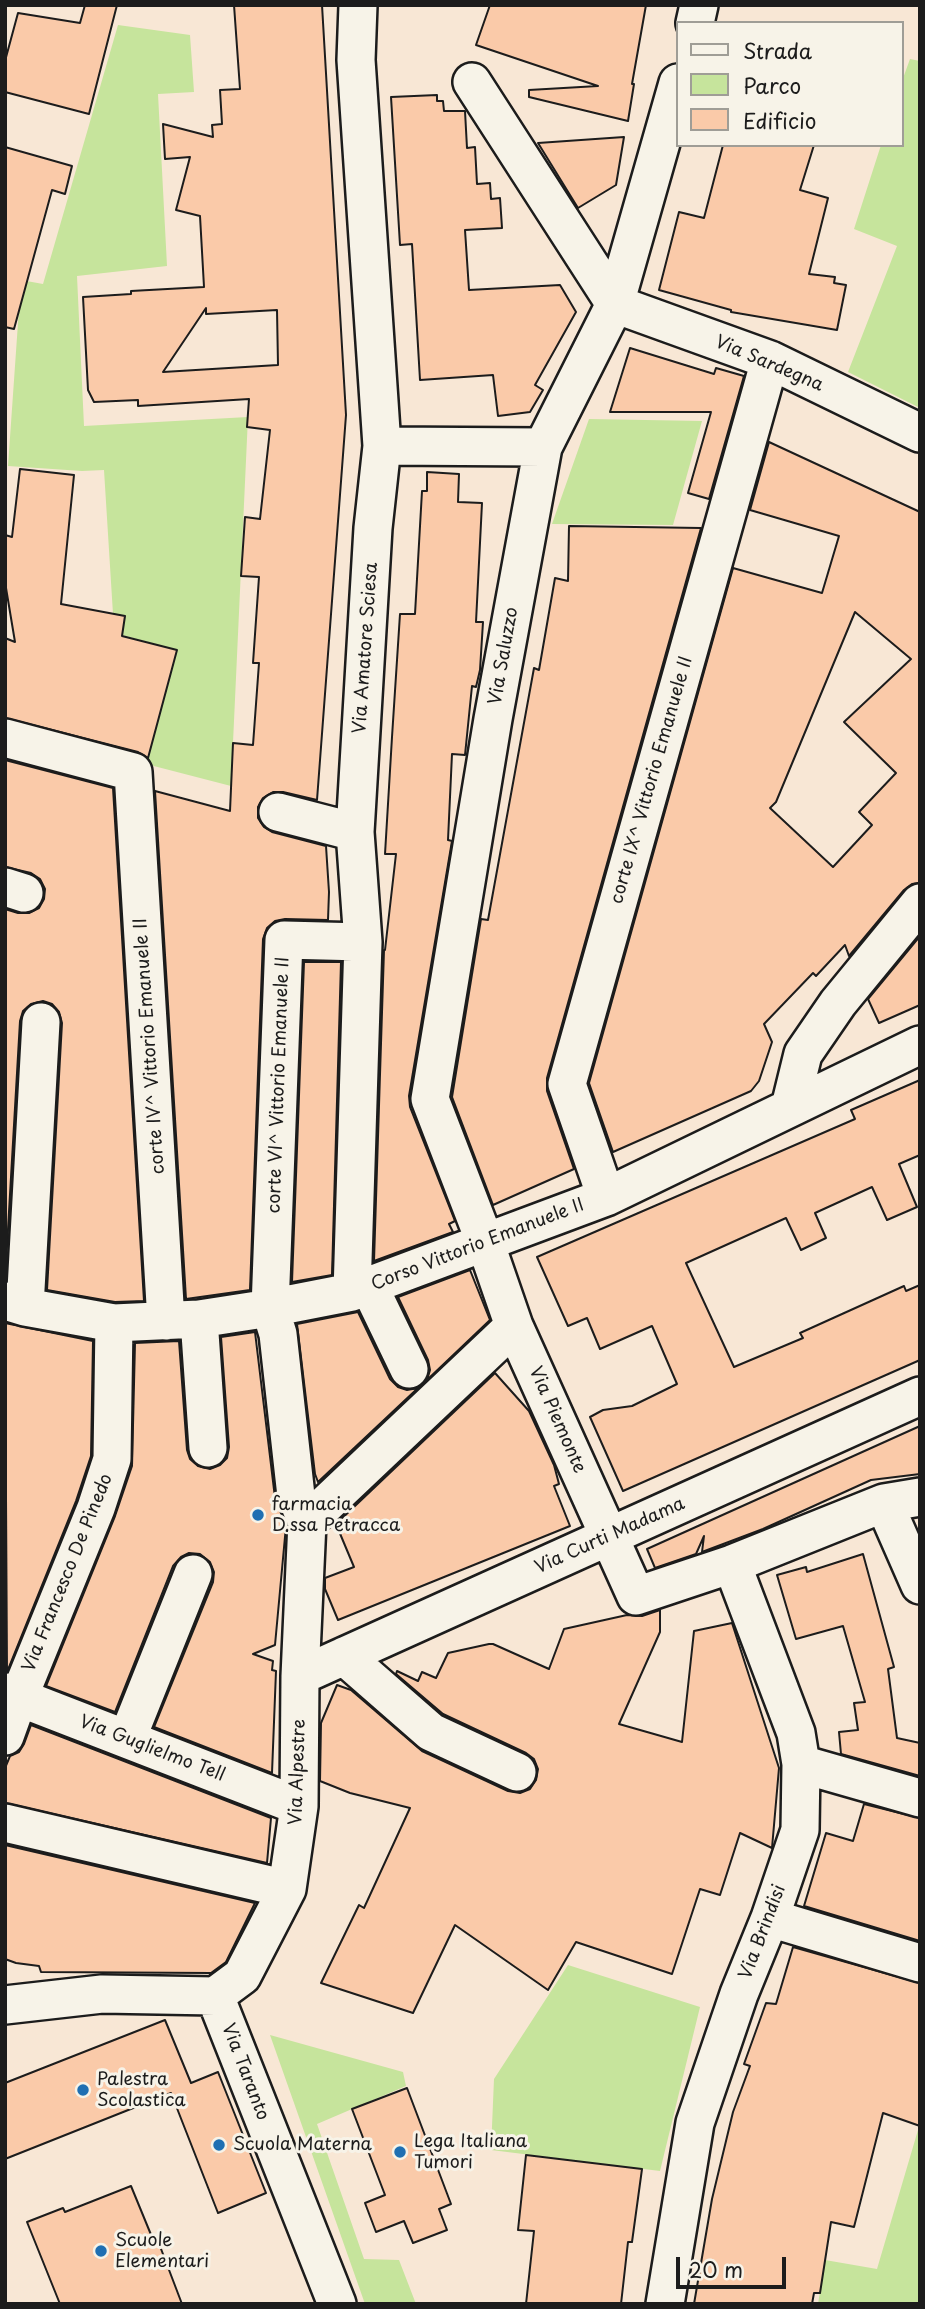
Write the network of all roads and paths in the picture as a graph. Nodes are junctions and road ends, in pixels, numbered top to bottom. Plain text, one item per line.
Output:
1 (358, 5) edge
2 (472, 82) dead end
3 (676, 90) edge
4 (615, 304) junction
5 (770, 360) junction
6 (920, 433) edge
7 (382, 446) junction
8 (543, 447) junction
9 (5, 738) edge
10 (278, 811) dead end
11 (355, 832) junction
12 (920, 902) edge
13 (363, 942) junction
14 (41, 1022) dead end
15 (920, 1045) edge
16 (790, 1107) junction
17 (606, 1197) junction
18 (485, 1242) junction
19 (361, 1289) junction
20 (15, 1304) edge
21 (270, 1308) junction
22 (183, 1320) junction
23 (114, 1323) junction
24 (514, 1326) junction
25 (409, 1369) dead end
26 (920, 1396) edge
27 (208, 1448) dead end
28 (920, 1497) edge
29 (884, 1503) junction
30 (307, 1522) junction
31 (609, 1536) junction
32 (732, 1564) junction
33 (193, 1574) dead end
34 (920, 1585) edge
35 (344, 1656) junction
36 (300, 1676) junction
37 (12, 1695) edge
38 (5, 1736) edge
39 (127, 1739) junction
40 (801, 1764) junction
41 (517, 1772) dead end
42 (920, 1798) edge
43 (299, 1806) junction
44 (5, 1823) edge
45 (287, 1889) junction
46 (770, 1918) junction
47 (920, 1963) edge
48 (215, 1996) junction
49 (5, 2005) edge
50 (337, 2304) edge
51 (665, 2304) edge

1 - 7 street, Via Amatore Sciesa
2 - 4 street
3 - 4 street, Via Saluzzo
4 - 5 street, Via Sardegna
4 - 8 street, Via Saluzzo
5 - 6 street, Via Sardegna
5 - 17 street, corte IX^ Vittorio Emanuele II
7 - 8 street
7 - 11 street, Via Amatore Sciesa
8 - 18 street, Via Saluzzo
9 - 22 street, corte IV^ Vittorio Emanuele II
10 - 11 street
11 - 13 street, Via Amatore Sciesa
12 - 16 street
13 - 19 street, Via Amatore Sciesa
13 - 21 street, corte VI^ Vittorio Emanuele II
14 - 20 street
15 - 16 street, Corso Vittorio Emanuele II
16 - 17 street, Corso Vittorio Emanuele II
17 - 18 street, Corso Vittorio Emanuele II
18 - 19 street, Corso Vittorio Emanuele II
18 - 24 street, Via Piemonte
19 - 21 street, Corso Vittorio Emanuele II
19 - 25 street
20 - 23 street, Corso Vittorio Emanuele II
21 - 22 street, Corso Vittorio Emanuele II
21 - 30 street, Via Alpestre
22 - 23 street, Corso Vittorio Emanuele II
22 - 27 street, corte IV^ Vittorio Emanuele II
23 - 37 street, Via Francesco De Pinedo
24 - 30 street
24 - 31 street, Via Piemonte
26 - 31 street, Via Curti Madama
28 - 29 street
29 - 32 street
29 - 34 street
30 - 36 street, Via Alpestre
31 - 32 street, Via Piemonte
31 - 35 street, Via Curti Madama
32 - 40 street, Via Brindisi
33 - 39 street
35 - 36 street, Via Curti Madama
35 - 41 street
36 - 43 street, Via Alpestre
37 - 38 street, Via Francesco De Pinedo
37 - 39 street, Via Guglielmo Tell
39 - 43 street, Via Guglielmo Tell
40 - 42 street
40 - 46 street, Via Brindisi
43 - 45 street, Via Alpestre
44 - 45 street
45 - 48 street, Via Alpestre
46 - 47 street
46 - 51 street, Via Brindisi
48 - 49 street
48 - 50 street, Via Taranto

